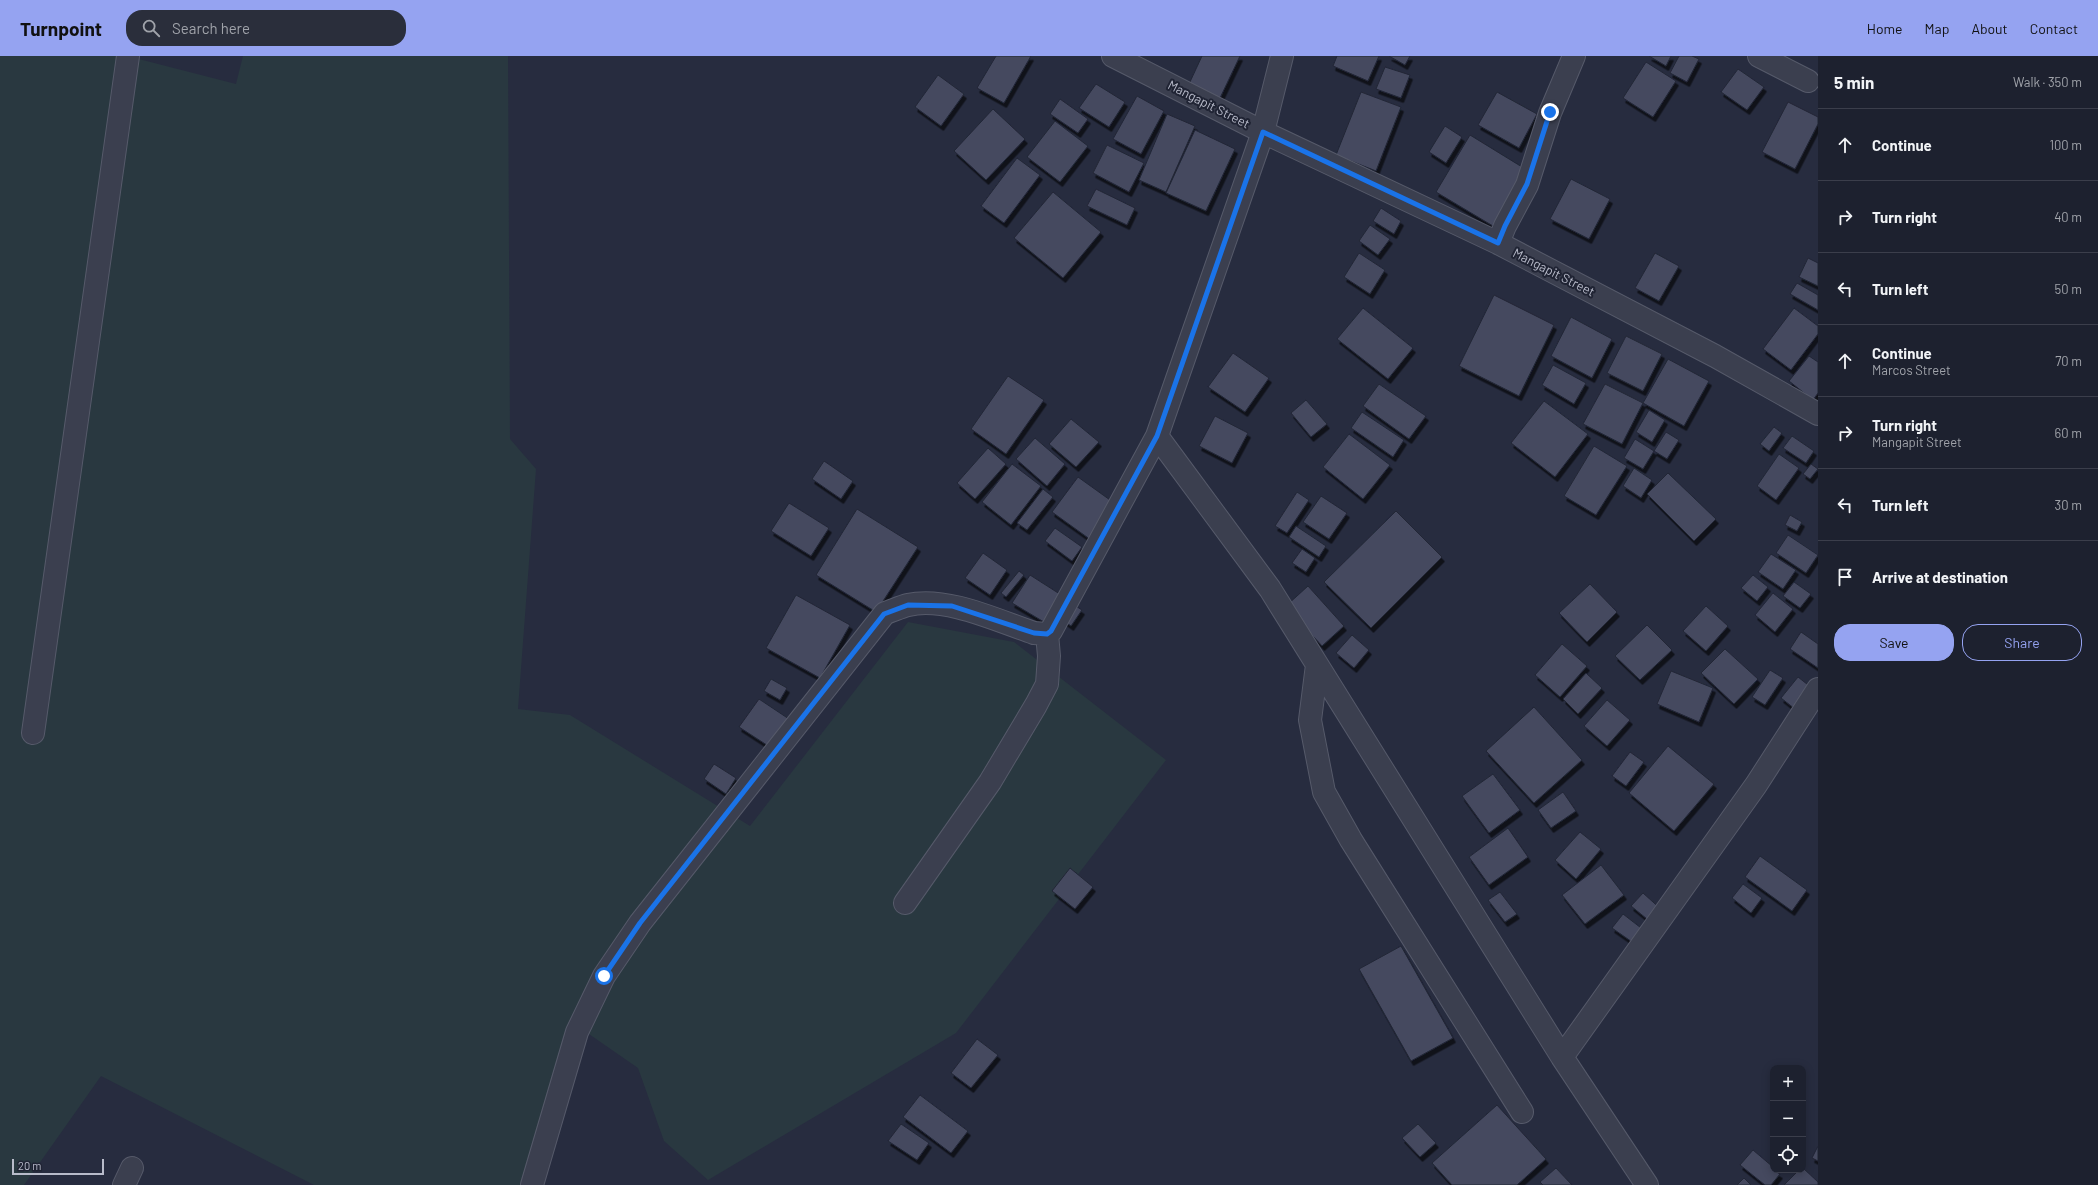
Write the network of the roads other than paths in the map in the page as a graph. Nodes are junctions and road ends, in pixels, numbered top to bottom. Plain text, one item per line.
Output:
1 (128, 56) edge
2 (1113, 56) edge
3 (1282, 56) edge
4 (1574, 56) edge
5 (1759, 56) edge
6 (1808, 81) dead end
7 (1263, 132) junction
8 (1498, 243) junction
9 (1818, 414) edge
10 (1157, 436) junction
11 (1047, 634) junction
12 (1317, 665) junction
13 (1818, 690) edge
14 (33, 734) dead end
15 (905, 903) dead end
16 (1562, 1057) junction
17 (1522, 1112) dead end
18 (532, 1185) edge
19 (1647, 1185) edge

1 - 14 street
2 - 7 street, Mangapit Street
3 - 7 street
4 - 8 street
5 - 6 street
7 - 8 street, Mangapit Street
7 - 10 street
8 - 9 street, Mangapit Street
10 - 11 street
10 - 12 street
11 - 15 street
11 - 18 street
12 - 16 street
12 - 17 street
13 - 16 street
16 - 19 street

